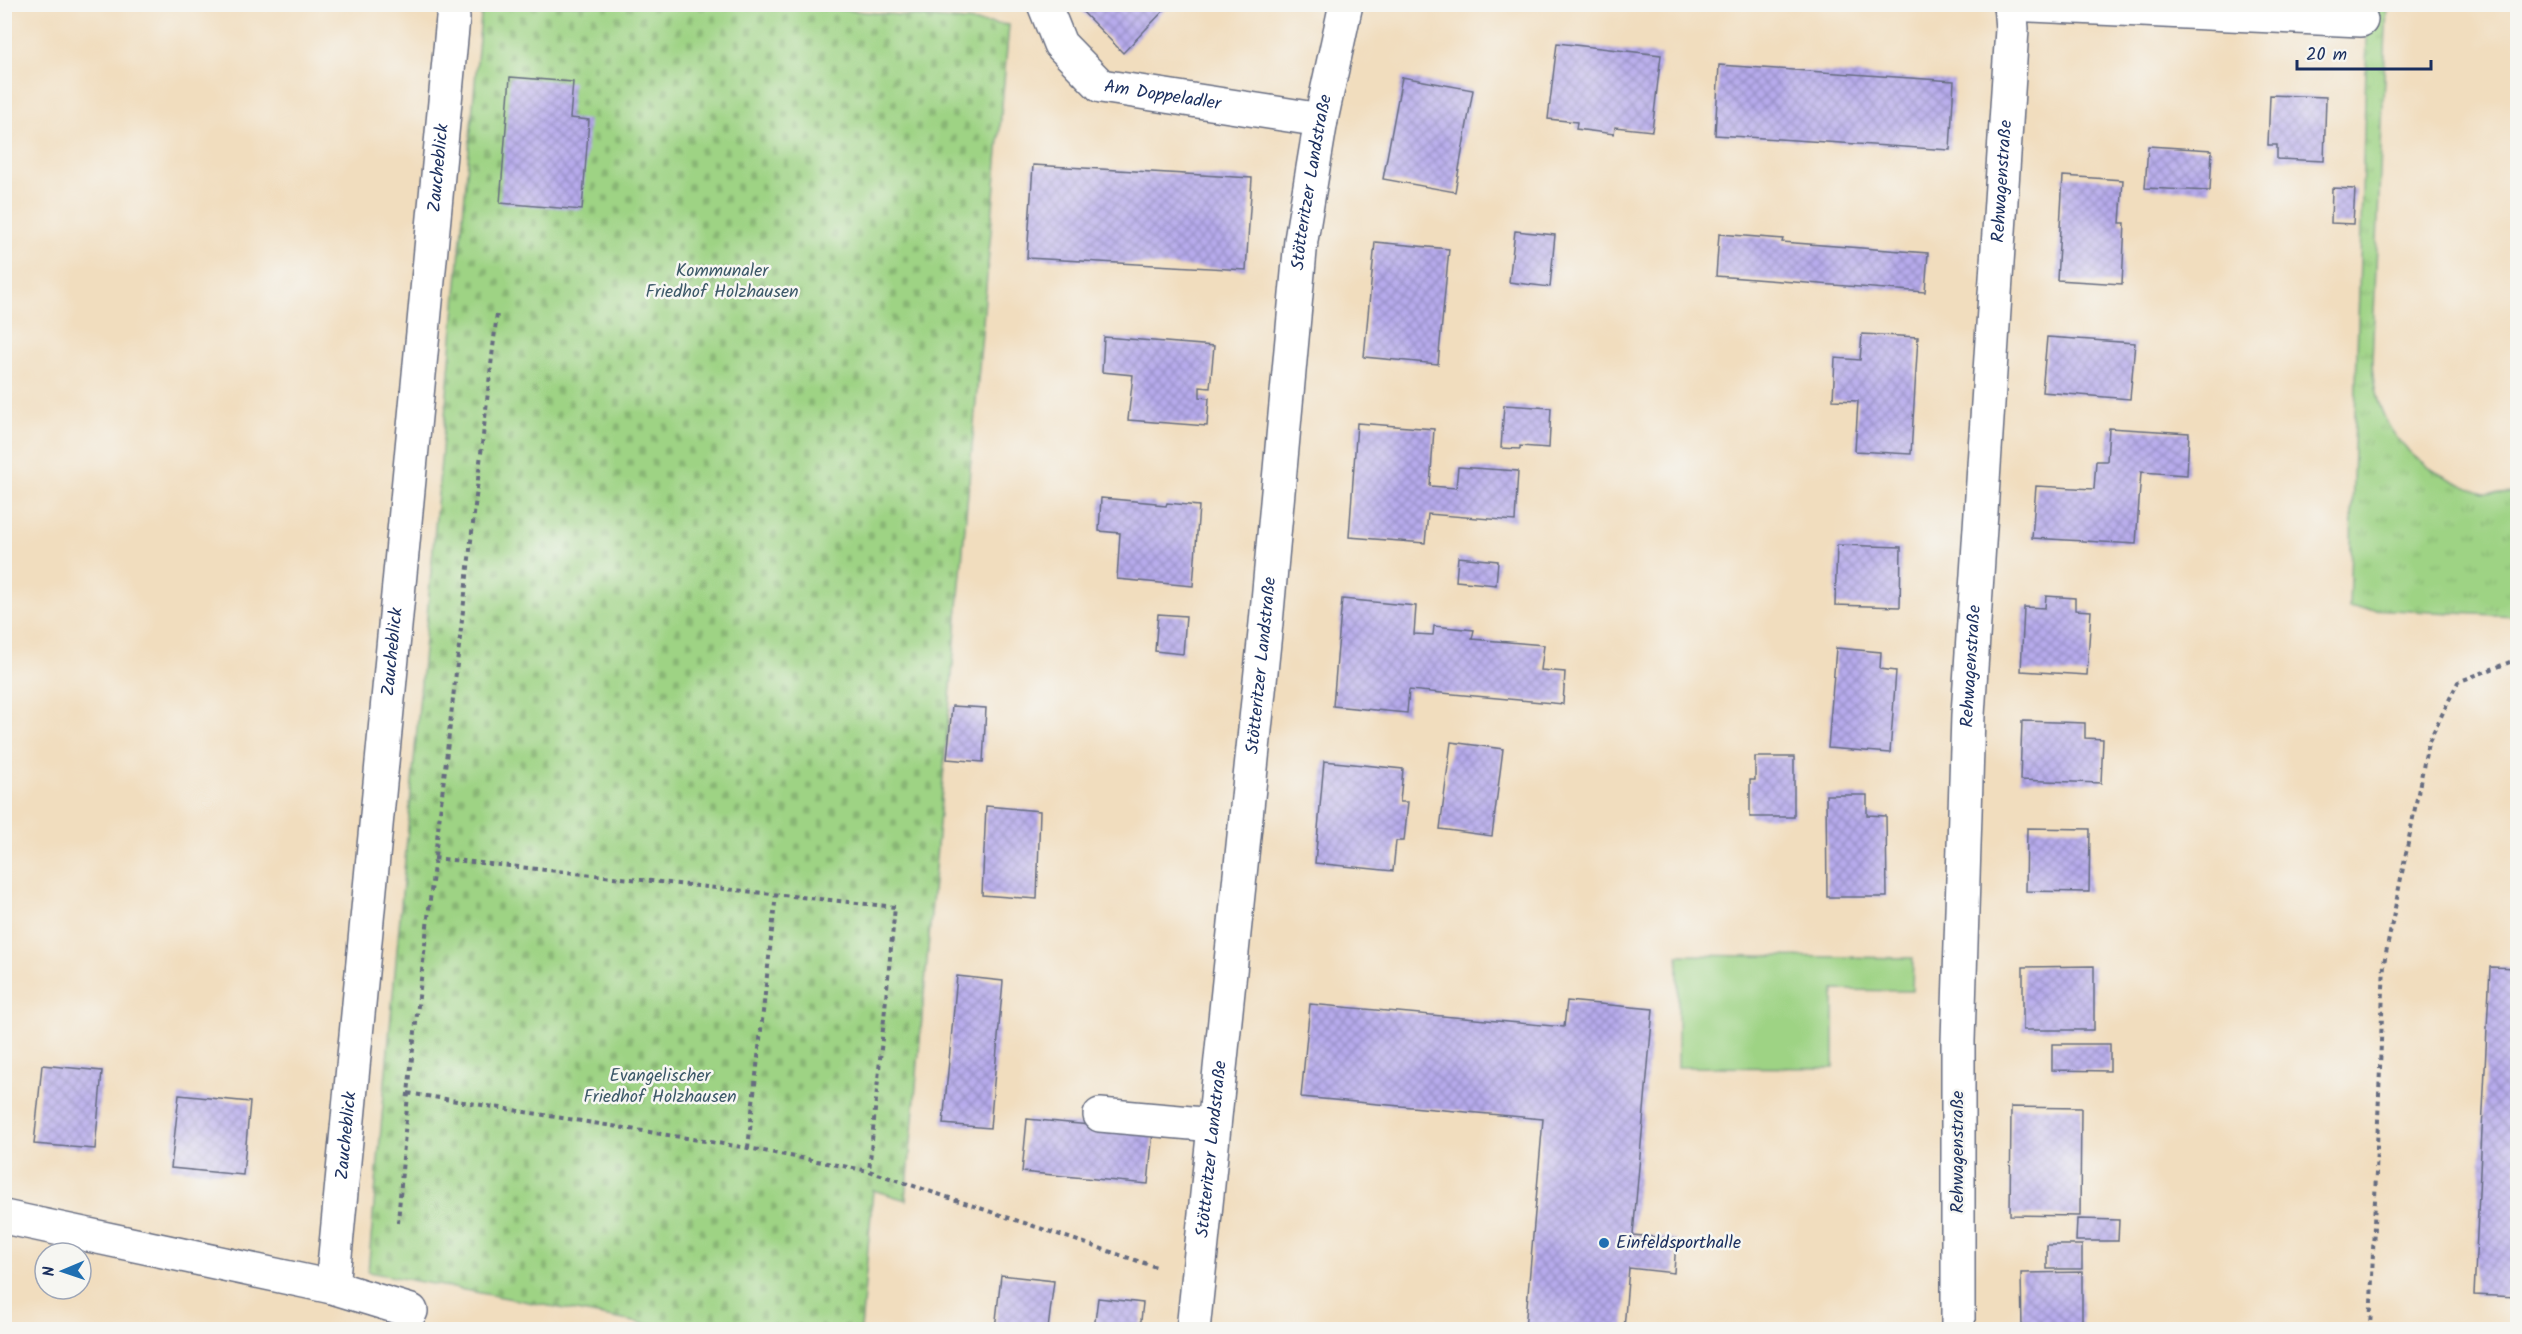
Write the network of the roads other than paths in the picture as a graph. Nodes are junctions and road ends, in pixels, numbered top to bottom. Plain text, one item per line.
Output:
1 (1044, 4) edge
2 (1346, 4) edge
3 (2010, 5) edge
4 (453, 18) dead end
5 (2361, 20) dead end
6 (1322, 120) junction
7 (1100, 1115) dead end
8 (1214, 1125) junction
9 (4, 1217) edge
10 (332, 1287) junction
11 (411, 1311) dead end
12 (1193, 1329) edge
13 (1958, 1329) edge

1 - 6 street, Am Doppeladler
2 - 6 street, Stötteritzer Landstraße
3 - 5 street
3 - 13 street, Rehwagenstraße
4 - 10 street, Zaucheblick
6 - 8 street, Stötteritzer Landstraße
7 - 8 street
8 - 12 street, Stötteritzer Landstraße
9 - 10 street
10 - 11 street

